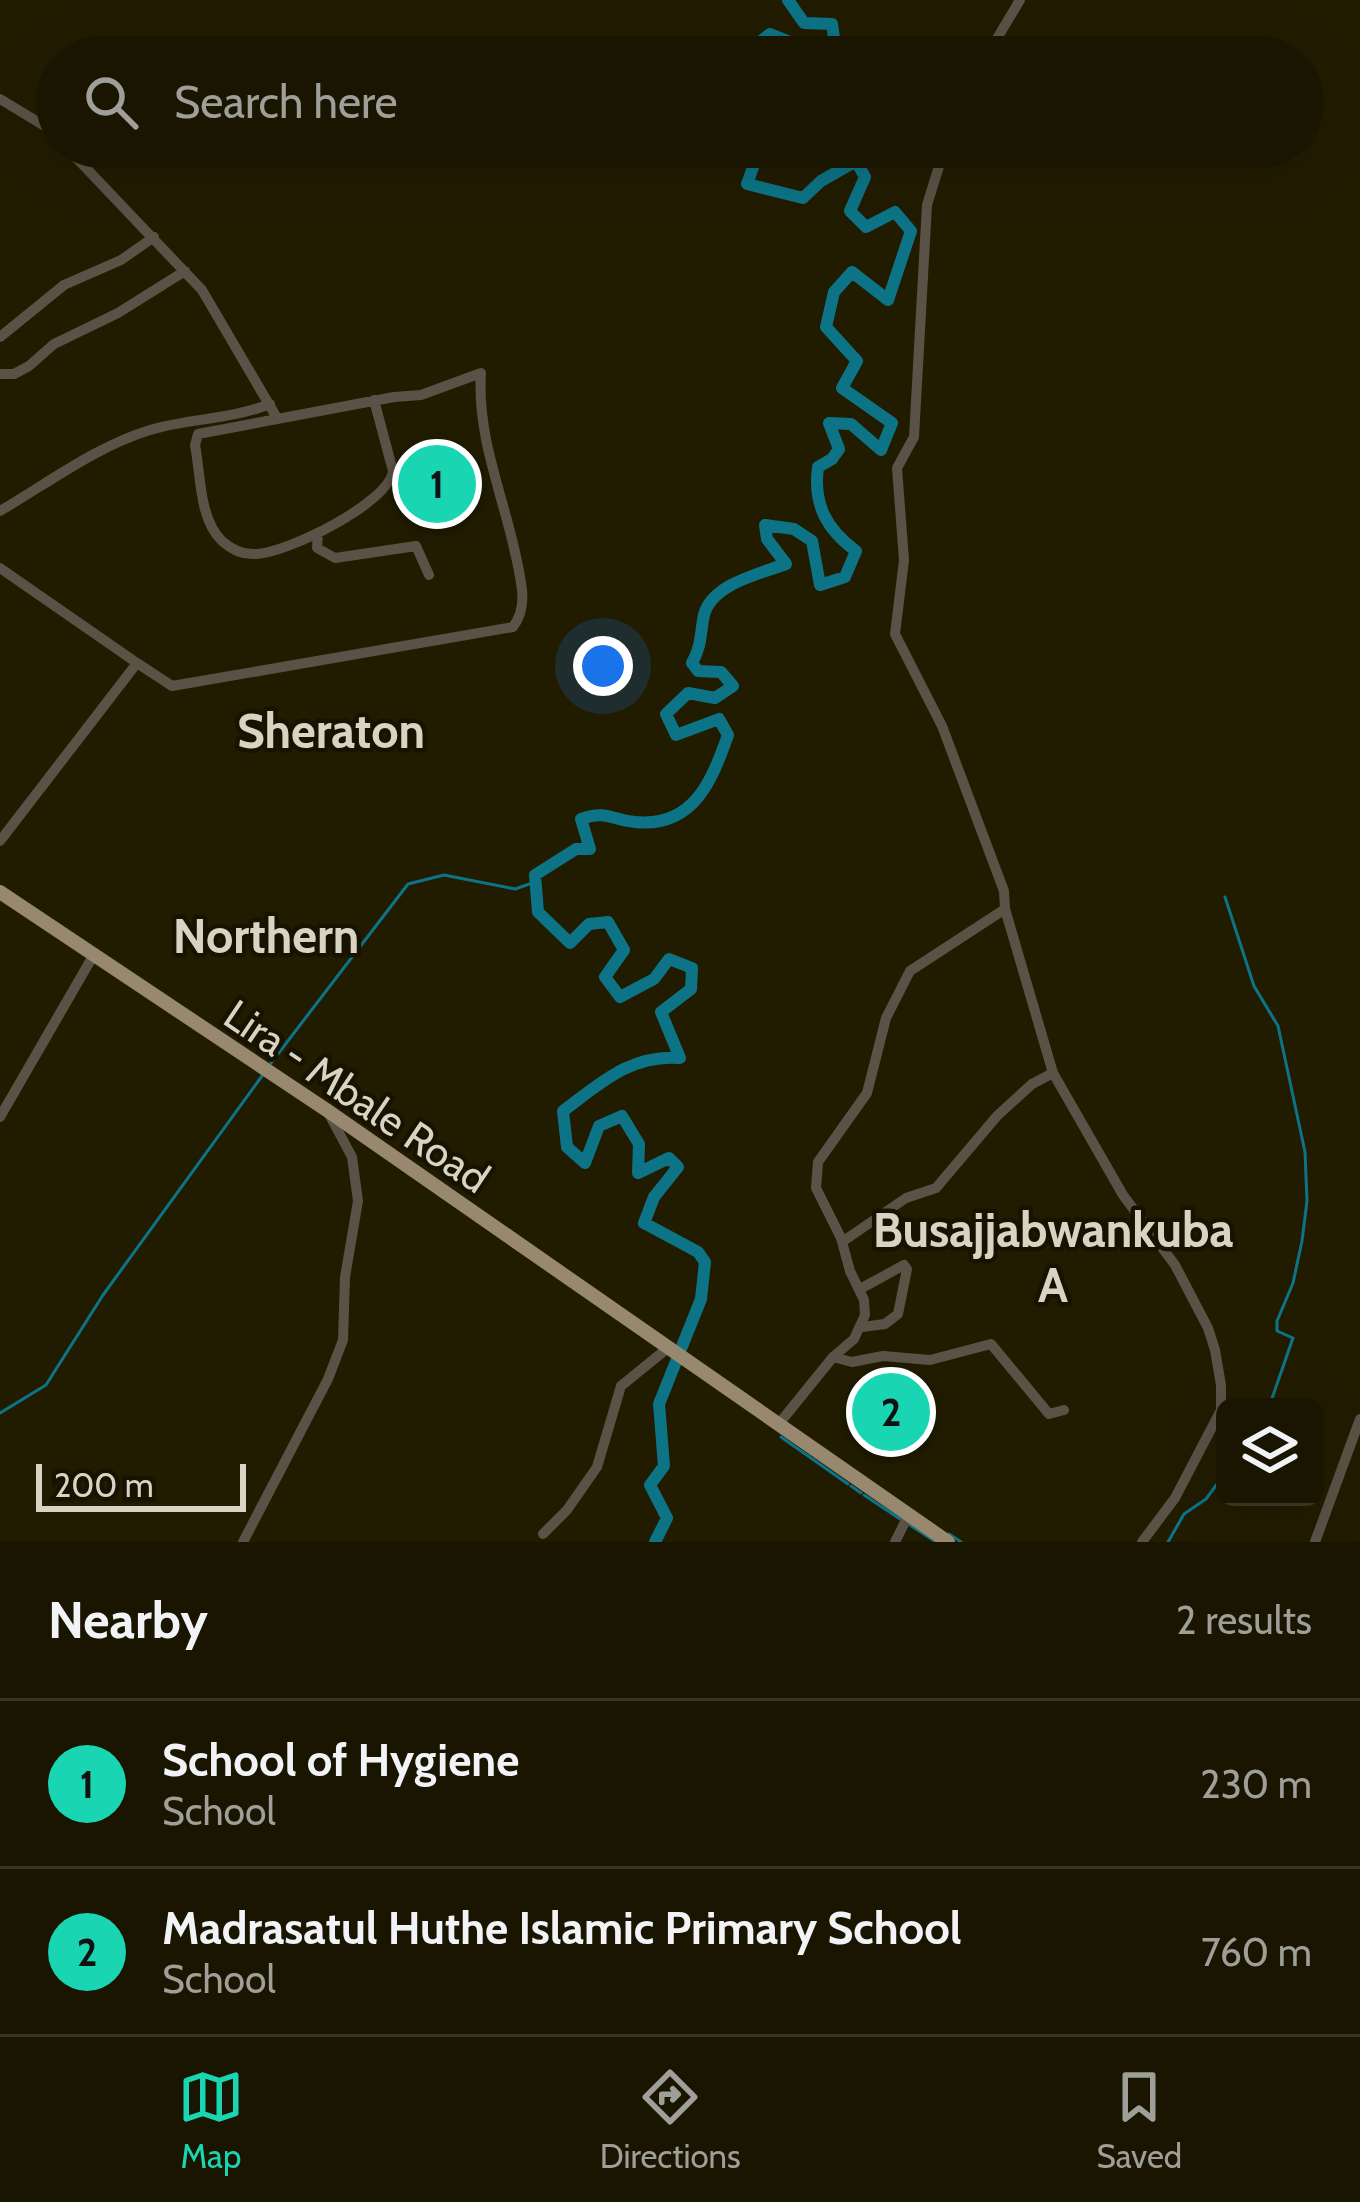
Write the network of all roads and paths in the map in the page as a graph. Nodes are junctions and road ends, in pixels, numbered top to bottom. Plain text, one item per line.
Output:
1 (1020, 0) edge
2 (999, 36) edge
3 (0, 99) edge
4 (36, 121) edge
5 (87, 168) edge
6 (939, 168) edge
7 (154, 237) junction
8 (185, 271) junction
9 (2, 331) edge
10 (0, 374) edge
11 (374, 400) junction
12 (270, 404) junction
13 (278, 418) junction
14 (0, 511) edge
15 (318, 533) junction
16 (0, 568) edge
17 (429, 575) dead end
18 (137, 664) junction
19 (0, 841) edge
20 (0, 892) edge
21 (1005, 909) junction
22 (93, 956) junction
23 (1053, 1073) junction
24 (328, 1111) junction
25 (0, 1117) edge
26 (842, 1242) junction
27 (860, 1289) junction
28 (862, 1327) junction
29 (673, 1350) junction
30 (833, 1358) junction
31 (1064, 1410) dead end
32 (1360, 1419) edge
33 (778, 1425) junction
34 (908, 1516) junction
35 (544, 1534) dead end
36 (243, 1542) edge
37 (896, 1542) edge
38 (948, 1542) edge
39 (1142, 1542) edge
40 (1315, 1542) edge

1 - 2 street
3 - 4 street
5 - 7 street
6 - 21 street
7 - 8 street
7 - 9 street
8 - 10 street
8 - 12 street
11 - 13 street
11 - 15 street
11 - 18 street
12 - 13 street
12 - 14 street
13 - 15 street
15 - 17 street
16 - 18 street
18 - 19 street
20 - 22 main road, Lira - Mbale Road
21 - 23 street
21 - 26 street
22 - 24 main road, Lira - Mbale Road
22 - 25 street
23 - 26 street
23 - 39 street
24 - 29 main road, Lira - Mbale Road
24 - 36 street
26 - 27 street
27 - 28 street
27 - 28 street
28 - 30 street
29 - 33 main road, Lira - Mbale Road
29 - 35 street
30 - 31 street
30 - 33 street
32 - 40 street
33 - 34 main road
34 - 37 street
34 - 38 main road

